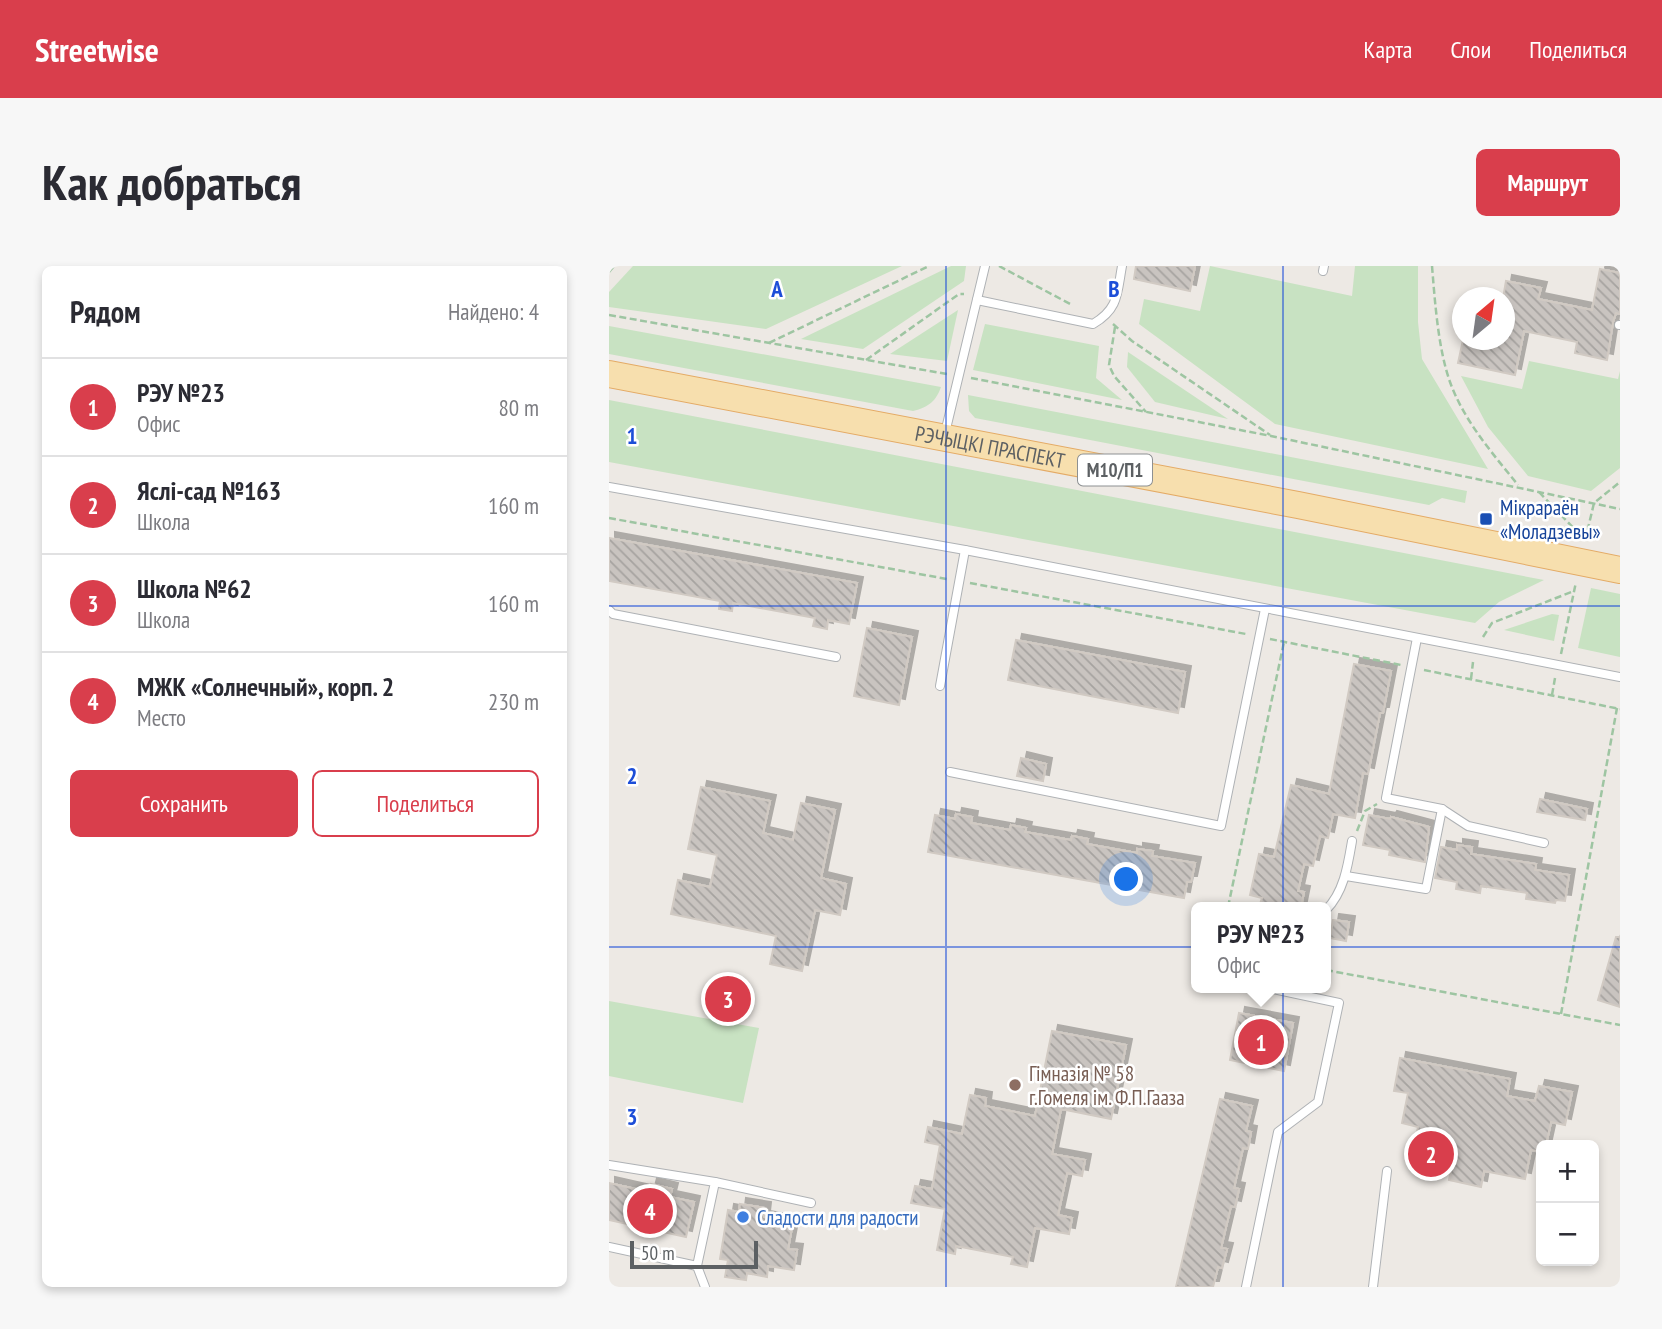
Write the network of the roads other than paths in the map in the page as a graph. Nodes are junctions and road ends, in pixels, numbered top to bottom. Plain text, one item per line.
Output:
1 (985, 266) edge
2 (1122, 266) edge
3 (977, 300) junction
4 (609, 374) edge
5 (944, 438) junction
6 (609, 487) edge
7 (965, 550) junction
8 (1620, 570) edge
9 (609, 610) edge
10 (1265, 610) junction
11 (1417, 638) junction
12 (836, 657) dead end
13 (1620, 677) edge
14 (940, 686) dead end
15 (950, 772) dead end
16 (1442, 809) junction
17 (1352, 841) road end
18 (1544, 843) dead end
19 (1346, 876) junction
20 (1331, 902) edge
21 (1292, 993) edge
22 (609, 1165) edge
23 (1387, 1171) dead end
24 (715, 1182) junction
25 (811, 1203) dead end
26 (609, 1247) edge
27 (697, 1266) junction
28 (705, 1287) edge
29 (1246, 1287) edge
30 (1373, 1287) edge

1 - 3 lane
2 - 3 lane
3 - 5 lane
4 - 5 main road, РЭЧЫЦКІ ПРАСПЕКТ / М10/П1
5 - 8 main road, РЭЧЫЦКІ ПРАСПЕКТ / М10/П1
6 - 7 lane
7 - 10 lane
7 - 14 lane
9 - 12 lane
10 - 11 lane
10 - 15 lane
11 - 13 lane
11 - 16 lane
16 - 18 lane
16 - 19 lane
17 - 19 lane
19 - 20 lane
21 - 29 lane
22 - 24 lane
23 - 30 lane
24 - 25 lane
24 - 27 lane
26 - 27 lane
27 - 28 lane

